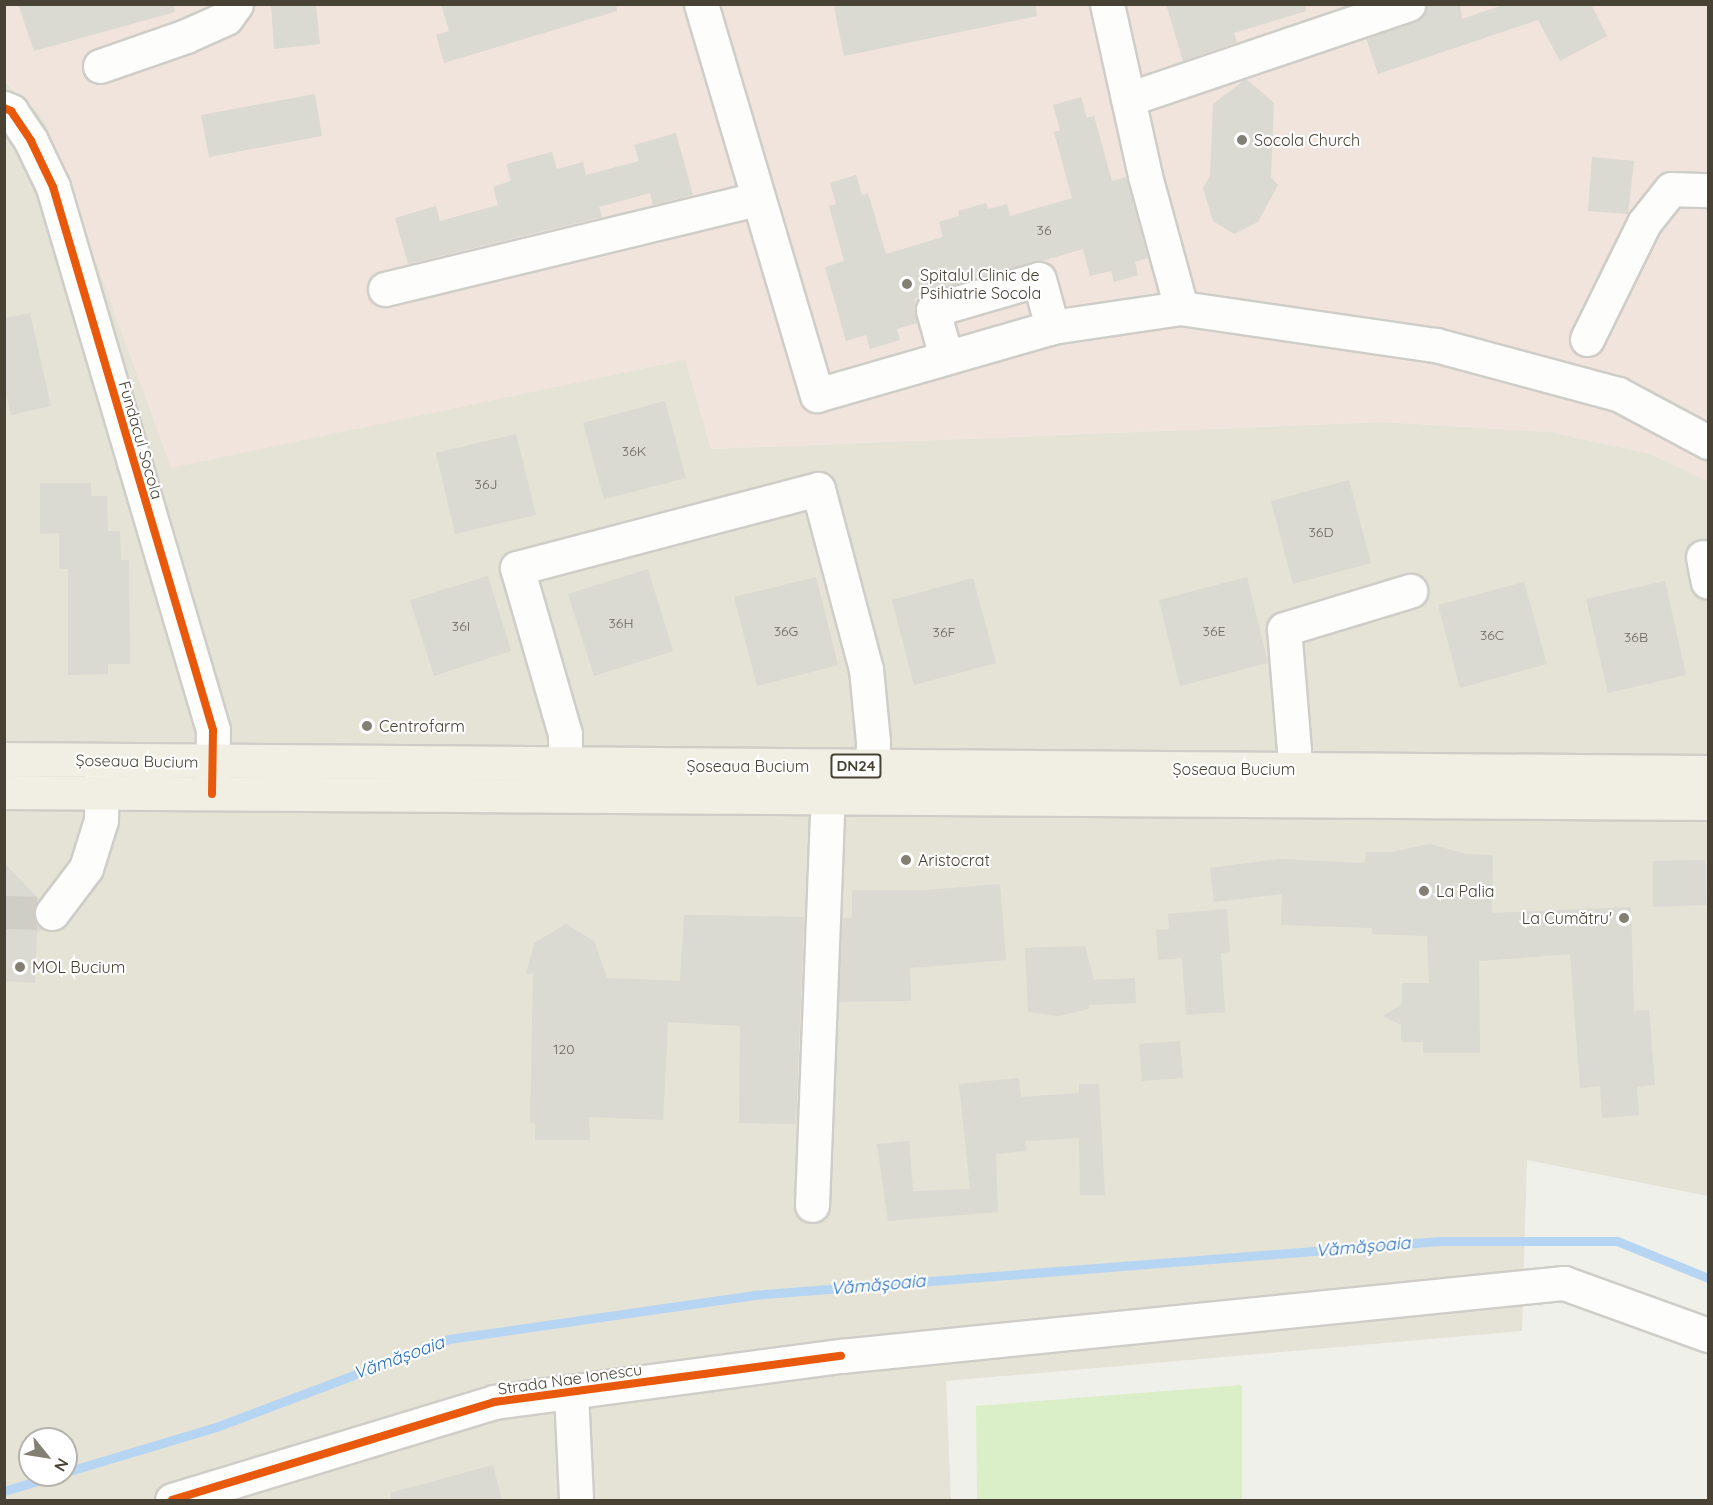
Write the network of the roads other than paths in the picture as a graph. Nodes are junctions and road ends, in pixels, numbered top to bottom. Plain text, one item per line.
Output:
1 (236, 4) edge
2 (701, 4) edge
3 (1107, 4) edge
4 (1408, 4) edge
5 (99, 66) dead end
6 (1128, 99) junction
7 (4, 108) edge
8 (1708, 190) edge
9 (758, 198) junction
10 (385, 289) dead end
11 (1181, 308) junction
12 (1052, 327) junction
13 (1587, 339) dead end
14 (946, 357) junction
15 (1708, 441) edge
16 (1410, 591) dead end
17 (4, 759) edge
18 (102, 760) junction
19 (212, 762) junction
20 (565, 764) junction
21 (829, 766) junction
22 (873, 766) junction
23 (1294, 769) junction
24 (1708, 772) edge
25 (4, 792) edge
26 (102, 793) junction
27 (212, 794) junction
28 (566, 797) junction
29 (829, 799) junction
30 (872, 800) junction
31 (1293, 802) junction
32 (1708, 803) edge
33 (52, 913) dead end
34 (812, 1205) dead end
35 (1708, 1335) edge
36 (571, 1392) junction
37 (172, 1500) edge
38 (576, 1500) edge

1 - 5 street
2 - 9 street
3 - 6 street
4 - 6 street
6 - 11 street
7 - 19 street, Fundacul Socola
8 - 13 street
9 - 10 street
9 - 14 street
11 - 12 street
11 - 15 street
12 - 14 street
12 - 14 street
16 - 23 street
17 - 18 main road, Șoseaua Bucium / DN24
18 - 19 main road, Șoseaua Bucium / DN24
18 - 26 street
19 - 20 main road, Șoseaua Bucium / DN24
19 - 27 street, Fundacul Socola
20 - 21 main road, Șoseaua Bucium / DN24
20 - 22 street
20 - 28 street
21 - 22 main road, Șoseaua Bucium / DN24
21 - 29 street
22 - 23 main road, Șoseaua Bucium / DN24
22 - 30 street
23 - 24 main road, Șoseaua Bucium / DN24
23 - 31 street
25 - 26 main road, Șoseaua Bucium / DN24
26 - 27 main road, Șoseaua Bucium / DN24
26 - 33 street
27 - 28 main road, Șoseaua Bucium / DN24
28 - 29 main road, Șoseaua Bucium / DN24
29 - 30 main road, Șoseaua Bucium / DN24
29 - 34 street
30 - 31 main road, Șoseaua Bucium / DN24
31 - 32 main road, Șoseaua Bucium / DN24
35 - 36 street, Strada Nae Ionescu
36 - 37 street, Strada Nae Ionescu
36 - 38 street

